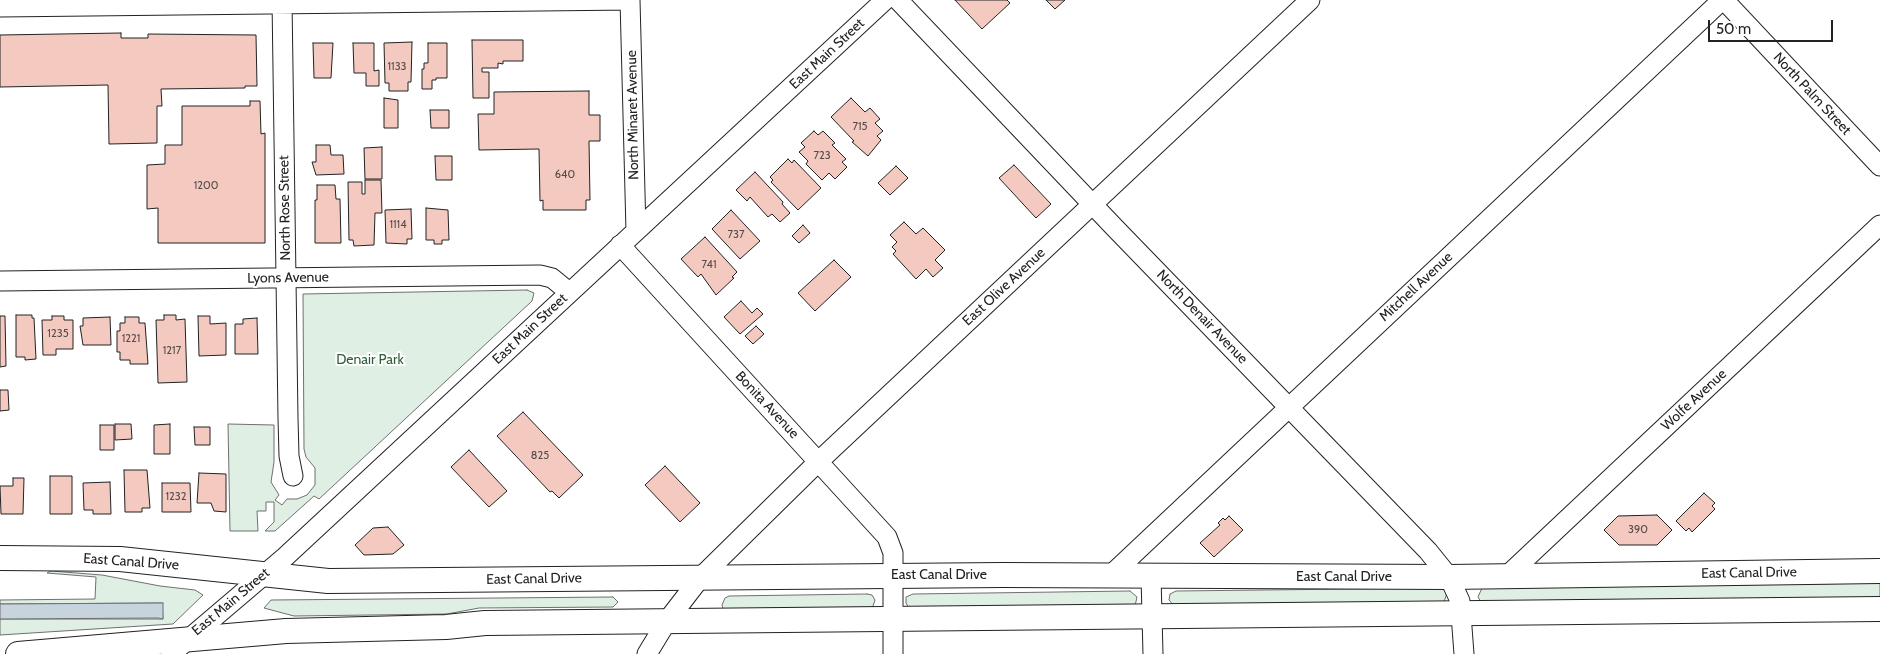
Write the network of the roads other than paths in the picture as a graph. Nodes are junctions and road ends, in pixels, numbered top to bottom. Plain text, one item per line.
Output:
1 (630, 0) edge
2 (885, 0) edge
3 (898, 0) edge
4 (1310, 0) edge
5 (1723, 0) edge
6 (282, 2) edge
7 (0, 7) edge
8 (1880, 166) edge
9 (1093, 204) junction
10 (1880, 225) edge
11 (636, 230) junction
12 (620, 246) junction
13 (286, 278) junction
14 (0, 281) edge
15 (570, 292) junction
16 (1288, 406) junction
17 (818, 461) junction
18 (293, 476) dead end
19 (0, 558) edge
20 (1880, 571) edge
21 (264, 575) junction
22 (894, 575) junction
23 (1112, 575) junction
24 (1151, 576) junction
25 (1508, 576) junction
26 (701, 577) junction
27 (1449, 577) junction
28 (1880, 609) edge
29 (1462, 613) junction
30 (1152, 616) junction
31 (892, 618) junction
32 (667, 621) junction
33 (179, 646) edge
34 (18, 654) edge
35 (647, 654) edge
36 (893, 654) edge
37 (1153, 654) edge
38 (1464, 654) edge

1 - 6 street
1 - 11 street, North Minaret Avenue
2 - 11 street, East Main Street
3 - 9 street, North Denair Avenue
4 - 9 street, East Olive Avenue
5 - 8 street, North Palm Street
5 - 16 street, Mitchell Avenue
6 - 7 street
6 - 13 street, North Rose Street
9 - 16 street, North Denair Avenue
9 - 17 street, East Olive Avenue
10 - 25 street, Wolfe Avenue
11 - 12 street, East Main Street
12 - 15 street, East Main Street
12 - 17 street, Bonita Avenue
13 - 14 street, Lyons Avenue
13 - 15 street, Lyons Avenue
13 - 18 street, North Rose Street
15 - 21 street, East Main Street
16 - 23 street, Mitchell Avenue
16 - 27 street, North Denair Avenue
17 - 22 street, Bonita Avenue
17 - 26 street, East Olive Avenue
19 - 21 main road, East Canal Drive
20 - 25 main road, East Canal Drive
21 - 26 main road, East Canal Drive
21 - 33 street, East Main Street
22 - 23 main road, East Canal Drive
22 - 26 main road, East Canal Drive
22 - 31 street, Bonita Avenue
23 - 24 main road, East Canal Drive
24 - 27 main road, East Canal Drive
24 - 30 street
25 - 27 main road, East Canal Drive
26 - 32 street, East Olive Avenue
27 - 29 street, North Denair Avenue
28 - 29 main road
29 - 30 main road
29 - 38 street, North Denair Avenue
30 - 31 main road
30 - 37 street
31 - 32 main road
31 - 36 street, Bonita Avenue
32 - 33 main road
32 - 35 street, East Olive Avenue
33 - 34 main road

